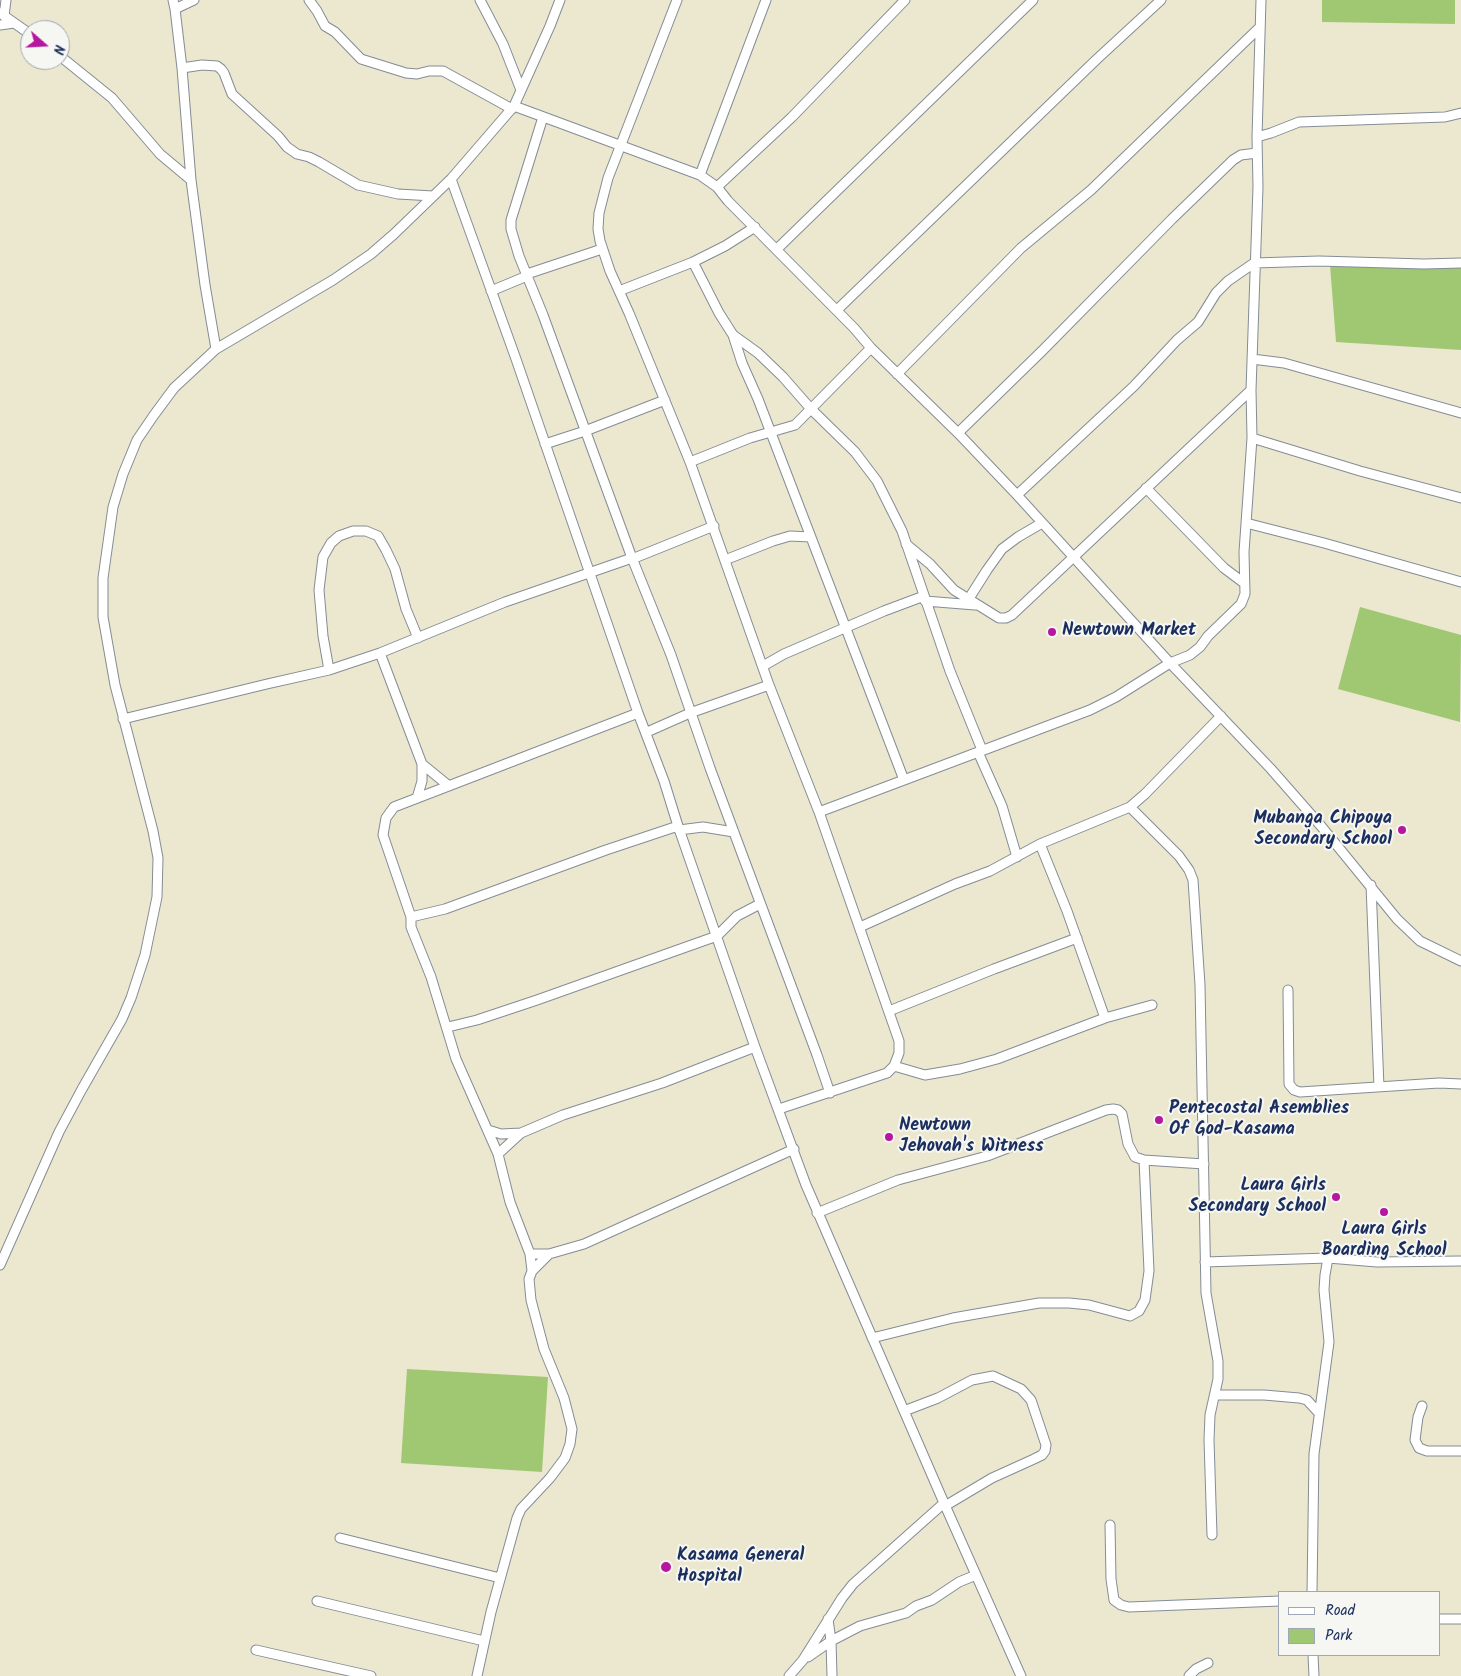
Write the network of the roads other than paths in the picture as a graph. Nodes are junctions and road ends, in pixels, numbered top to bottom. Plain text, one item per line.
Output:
1 (6, 0) edge
2 (173, 0) edge
3 (194, 0) edge
4 (309, 0) edge
5 (480, 0) edge
6 (560, 0) edge
7 (677, 0) edge
8 (766, 0) edge
9 (905, 0) edge
10 (1033, 0) edge
11 (1161, 0) edge
12 (1261, 0) edge
13 (176, 9) junction
14 (2, 14) edge
15 (14, 23) junction
16 (0, 26) edge
17 (20, 27) edge
18 (1259, 28) junction
19 (70, 64) edge
20 (182, 68) junction
21 (521, 90) junction
22 (513, 107) junction
23 (1461, 113) edge
24 (543, 117) junction
25 (1257, 137) junction
26 (622, 145) junction
27 (1257, 153) junction
28 (700, 175) junction
29 (451, 179) junction
30 (191, 180) junction
31 (717, 187) junction
32 (433, 196) junction
33 (755, 227) junction
34 (602, 249) junction
35 (777, 249) junction
36 (693, 262) junction
37 (1254, 263) junction
38 (1461, 263) edge
39 (527, 275) junction
40 (491, 291) junction
41 (619, 291) junction
42 (836, 310) junction
43 (733, 335) junction
44 (871, 348) junction
45 (216, 349) junction
46 (1252, 359) junction
47 (897, 374) junction
48 (1251, 390) junction
49 (665, 400) junction
50 (812, 409) junction
51 (1461, 413) edge
52 (585, 431) junction
53 (770, 432) junction
54 (958, 434) junction
55 (1252, 438) junction
56 (545, 444) junction
57 (690, 462) junction
58 (1146, 488) junction
59 (1017, 495) junction
60 (1461, 498) edge
61 (1042, 523) junction
62 (1246, 523) junction
63 (714, 526) junction
64 (811, 537) junction
65 (906, 544) junction
66 (1074, 557) junction
67 (632, 559) junction
68 (725, 560) junction
69 (590, 573) junction
70 (1461, 582) edge
71 (1244, 583) junction
72 (925, 598) junction
73 (968, 600) junction
74 (977, 605) junction
75 (846, 628) junction
76 (418, 638) junction
77 (380, 653) junction
78 (1170, 663) junction
79 (762, 666) junction
80 (329, 670) junction
81 (769, 685) junction
82 (690, 713) junction
83 (638, 714) junction
84 (1221, 716) junction
85 (124, 719) junction
86 (647, 732) junction
87 (980, 751) junction
88 (422, 764) junction
89 (904, 780) junction
90 (449, 786) junction
91 (417, 798) junction
92 (1130, 807) junction
93 (818, 812) junction
94 (679, 828) junction
95 (734, 832) junction
96 (1040, 844) junction
97 (1017, 857) junction
98 (1371, 885) junction
99 (760, 904) junction
100 (411, 916) junction
101 (860, 927) junction
102 (717, 936) junction
103 (1077, 938) junction
104 (1461, 960) edge
105 (1288, 990) dead end
106 (1152, 1005) dead end
107 (889, 1011) junction
108 (1106, 1018) junction
109 (448, 1027) junction
110 (755, 1048) junction
111 (894, 1066) junction
112 (1461, 1084) edge
113 (1379, 1088) junction
114 (830, 1093) junction
115 (779, 1109) junction
116 (488, 1130) junction
117 (521, 1133) junction
118 (794, 1149) junction
119 (498, 1154) junction
120 (1144, 1160) junction
121 (1204, 1164) junction
122 (817, 1213) junction
123 (530, 1254) junction
124 (549, 1254) junction
125 (1328, 1258) junction
126 (1461, 1261) edge
127 (1204, 1262) junction
128 (0, 1265) edge
129 (532, 1271) junction
130 (872, 1338) junction
131 (1215, 1395) junction
132 (1422, 1406) dead end
133 (904, 1411) junction
134 (1318, 1412) junction
135 (1461, 1452) edge
136 (945, 1505) junction
137 (1110, 1525) dead end
138 (1212, 1535) dead end
139 (340, 1538) dead end
140 (976, 1575) junction
141 (500, 1578) junction
142 (1312, 1591) edge
143 (318, 1601) dead end
144 (1278, 1601) edge
145 (828, 1619) junction
146 (1441, 1619) edge
147 (1461, 1619) edge
148 (832, 1641) junction
149 (484, 1642) junction
150 (256, 1650) dead end
151 (1313, 1656) edge
152 (803, 1660) junction
153 (1208, 1663) dead end
154 (349, 1674) edge
155 (371, 1676) edge
156 (477, 1676) edge
157 (789, 1676) edge
158 (832, 1676) edge
159 (1021, 1676) edge
160 (1190, 1676) edge
161 (1314, 1676) edge

1 - 14 street
2 - 13 street
3 - 13 street
4 - 22 street
5 - 21 street
6 - 21 street
7 - 26 street
8 - 28 street
9 - 31 street
10 - 35 street
11 - 42 street
12 - 18 street
13 - 20 street
14 - 15 street
15 - 16 street
15 - 17 street
18 - 25 street
18 - 47 street
19 - 30 street
20 - 30 street
20 - 32 street
21 - 22 street
22 - 24 street
22 - 29 street
23 - 25 street
24 - 26 street
24 - 39 street
25 - 27 street
26 - 28 street
26 - 34 street
27 - 37 street
27 - 54 street
28 - 31 street
29 - 32 street
29 - 40 street
30 - 45 street
31 - 33 street
32 - 45 street
33 - 35 street
33 - 36 street
34 - 39 street
34 - 41 street
35 - 42 street
36 - 41 street
36 - 43 street
37 - 38 street
37 - 46 street
37 - 59 street
39 - 40 street
39 - 52 street
40 - 56 street
41 - 49 street
42 - 44 street
43 - 50 street
43 - 53 street
44 - 47 street
44 - 50 street
45 - 85 street
46 - 48 street
46 - 51 street
47 - 54 street
48 - 55 street
48 - 58 street
49 - 52 street
49 - 57 street
50 - 53 street
50 - 65 street
52 - 56 street
52 - 67 street
53 - 57 street
53 - 64 street
54 - 59 street
55 - 60 street
55 - 62 street
56 - 69 street
57 - 63 street
58 - 66 street
58 - 71 street
59 - 61 street
61 - 66 street
61 - 73 street
62 - 70 street
62 - 71 street
63 - 67 street
63 - 68 street
64 - 68 street
64 - 75 street
65 - 72 street
65 - 73 street
66 - 74 street
66 - 78 street
67 - 69 street
67 - 82 street
68 - 79 street
69 - 76 street
69 - 83 street
71 - 78 street
72 - 74 street
72 - 75 street
72 - 87 street
73 - 74 street
75 - 79 street
75 - 89 street
76 - 77 street
76 - 80 street
77 - 80 street
77 - 88 street
78 - 84 street
78 - 87 street
79 - 81 street
80 - 85 street
81 - 82 street
81 - 93 street
82 - 86 street
82 - 95 street
83 - 86 street
83 - 90 street
84 - 92 street
84 - 98 street
85 - 128 street
86 - 94 street
87 - 89 street
87 - 97 street
88 - 90 street
88 - 91 street
89 - 93 street
90 - 91 street
91 - 100 street
92 - 96 street
92 - 121 street
93 - 101 street
94 - 95 street
94 - 100 street
94 - 102 street
95 - 99 street
96 - 97 street
96 - 103 street
97 - 101 street
98 - 104 street
98 - 113 street
99 - 102 street
99 - 114 street
100 - 109 street
101 - 107 street
102 - 109 street
102 - 110 street
103 - 107 street
103 - 108 street
105 - 113 street
106 - 108 street
107 - 111 street
108 - 111 street
109 - 116 street
110 - 115 street
110 - 117 street
111 - 114 street
112 - 113 street
114 - 115 street
115 - 118 street
116 - 117 street
116 - 119 street
117 - 119 street
118 - 122 street
118 - 124 street
119 - 123 street
120 - 121 street
120 - 122 street
120 - 130 street
121 - 127 street
122 - 130 street
123 - 124 street
123 - 129 street
124 - 129 street
125 - 126 street
125 - 127 street
125 - 134 street
127 - 131 street
129 - 141 street
130 - 133 street
131 - 134 street
131 - 138 street
132 - 135 street
133 - 136 street
133 - 136 street
134 - 142 street
136 - 140 street
136 - 145 street
137 - 144 street
139 - 141 street
140 - 148 street
140 - 159 street
141 - 149 street
143 - 149 street
145 - 148 street
145 - 152 street
146 - 147 street
148 - 152 street
148 - 158 street
149 - 156 street
150 - 154 street
151 - 161 street
152 - 157 street
153 - 160 street
154 - 155 street

